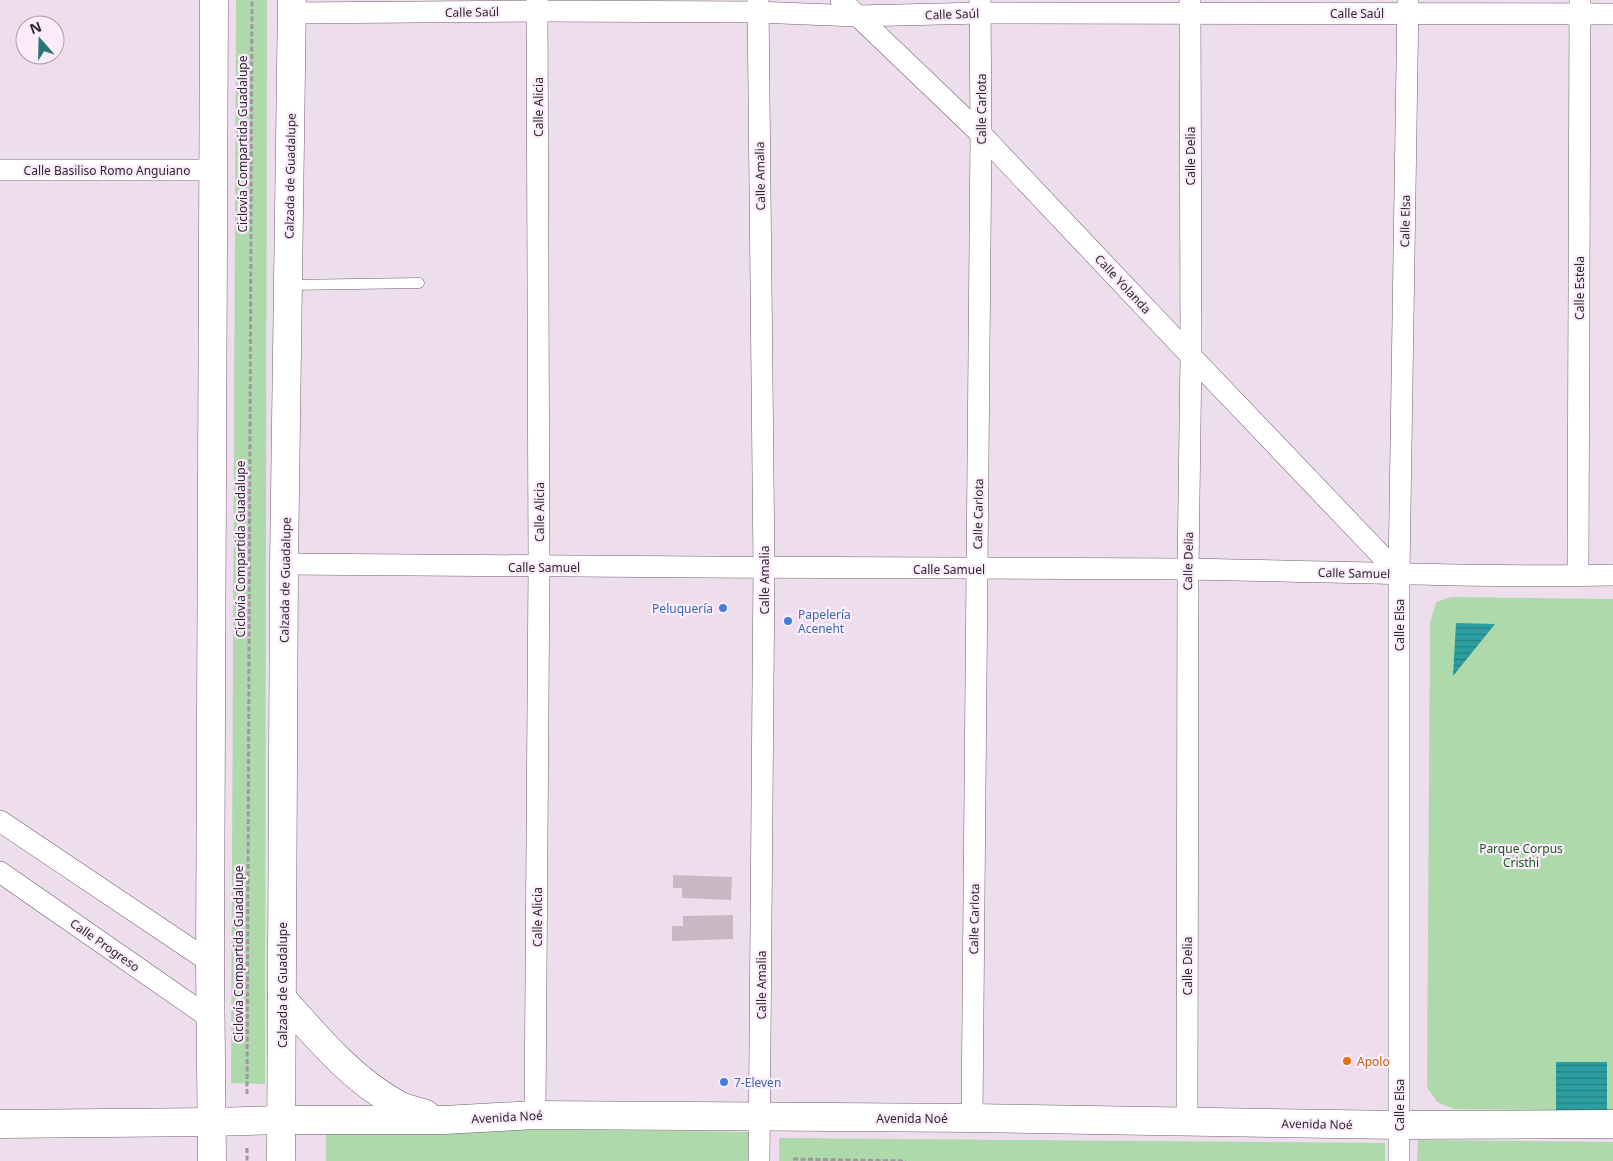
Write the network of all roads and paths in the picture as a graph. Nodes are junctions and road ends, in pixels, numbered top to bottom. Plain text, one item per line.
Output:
1 (214, 0) edge
2 (252, 0) edge
3 (841, 0) edge
4 (537, 6) edge
5 (758, 6) edge
6 (981, 6) edge
7 (1408, 6) edge
8 (292, 7) edge
9 (1190, 7) edge
10 (1580, 7) edge
11 (1613, 14) edge
12 (857, 16) junction
13 (981, 134) junction
14 (0, 170) edge
15 (214, 170) junction
16 (419, 283) dead end
17 (288, 285) junction
18 (1191, 356) junction
19 (284, 564) junction
20 (539, 567) junction
21 (764, 567) junction
22 (977, 569) junction
23 (1188, 569) junction
24 (1399, 574) junction
25 (1613, 574) edge
26 (1578, 575) junction
27 (0, 821) edge
28 (0, 872) edge
29 (210, 962) junction
30 (282, 998) junction
31 (210, 1018) junction
32 (247, 1098) dead end
33 (535, 1115) junction
34 (760, 1117) junction
35 (972, 1118) junction
36 (282, 1120) junction
37 (444, 1120) junction
38 (211, 1122) junction
39 (1187, 1122) junction
40 (0, 1124) edge
41 (1613, 1124) edge
42 (1399, 1125) junction
43 (792, 1159) dead end
44 (212, 1161) edge
45 (280, 1161) edge
46 (760, 1161) edge
47 (906, 1161) edge
48 (1400, 1161) edge

1 - 15 main road
2 - 32 path, Ciclovía Compartida Guadalupe
3 - 12 street, Calle Yolanda
4 - 5 street, Calle Saúl
4 - 8 street, Calle Saúl
4 - 20 street, Calle Alicia
5 - 12 street, Calle Saúl
5 - 21 street, Calle Amalia
6 - 9 street, Calle Saúl
6 - 12 street, Calle Saúl
6 - 13 street, Calle Carlota
7 - 9 street, Calle Saúl
7 - 10 street, Calle Saúl
7 - 24 street, Calle Elsa
8 - 17 main road, Calzada de Guadalupe
9 - 18 street, Calle Delia
10 - 11 street, Calle Saúl
10 - 26 street, Calle Estela
12 - 13 street, Calle Yolanda
13 - 18 street, Calle Yolanda
13 - 22 street, Calle Carlota
14 - 15 street, Calle Basiliso Romo Anguiano
15 - 29 main road
16 - 17 lane
17 - 19 main road, Calzada de Guadalupe
18 - 23 street, Calle Delia
18 - 24 street, Calle Yolanda
19 - 20 street, Calle Samuel
19 - 30 main road, Calzada de Guadalupe
20 - 21 street, Calle Samuel
20 - 33 street, Calle Alicia
21 - 22 street, Calle Samuel
21 - 34 street, Calle Amalia
22 - 23 street, Calle Samuel
22 - 35 street, Calle Carlota
23 - 24 street, Calle Samuel
23 - 39 street, Calle Delia
24 - 26 street, Calle Samuel
24 - 42 street, Calle Elsa
25 - 26 street, Calle Samuel
27 - 29 street
28 - 31 street, Calle Progreso
29 - 31 main road
30 - 36 main road, Calzada de Guadalupe
30 - 37 main road
31 - 38 main road
33 - 34 main road, Avenida Noé
33 - 37 main road, Avenida Noé
34 - 35 main road, Avenida Noé
34 - 46 street, Calle Amalia
35 - 39 main road, Avenida Noé
36 - 37 main road, Avenida Noé
36 - 38 main road, Avenida Noé
36 - 45 main road, Calzada de Guadalupe
38 - 40 main road, Avenida Noé
38 - 44 main road
39 - 42 main road, Avenida Noé
41 - 42 main road, Avenida Noé
42 - 48 street, Calle Elsa
43 - 47 path

